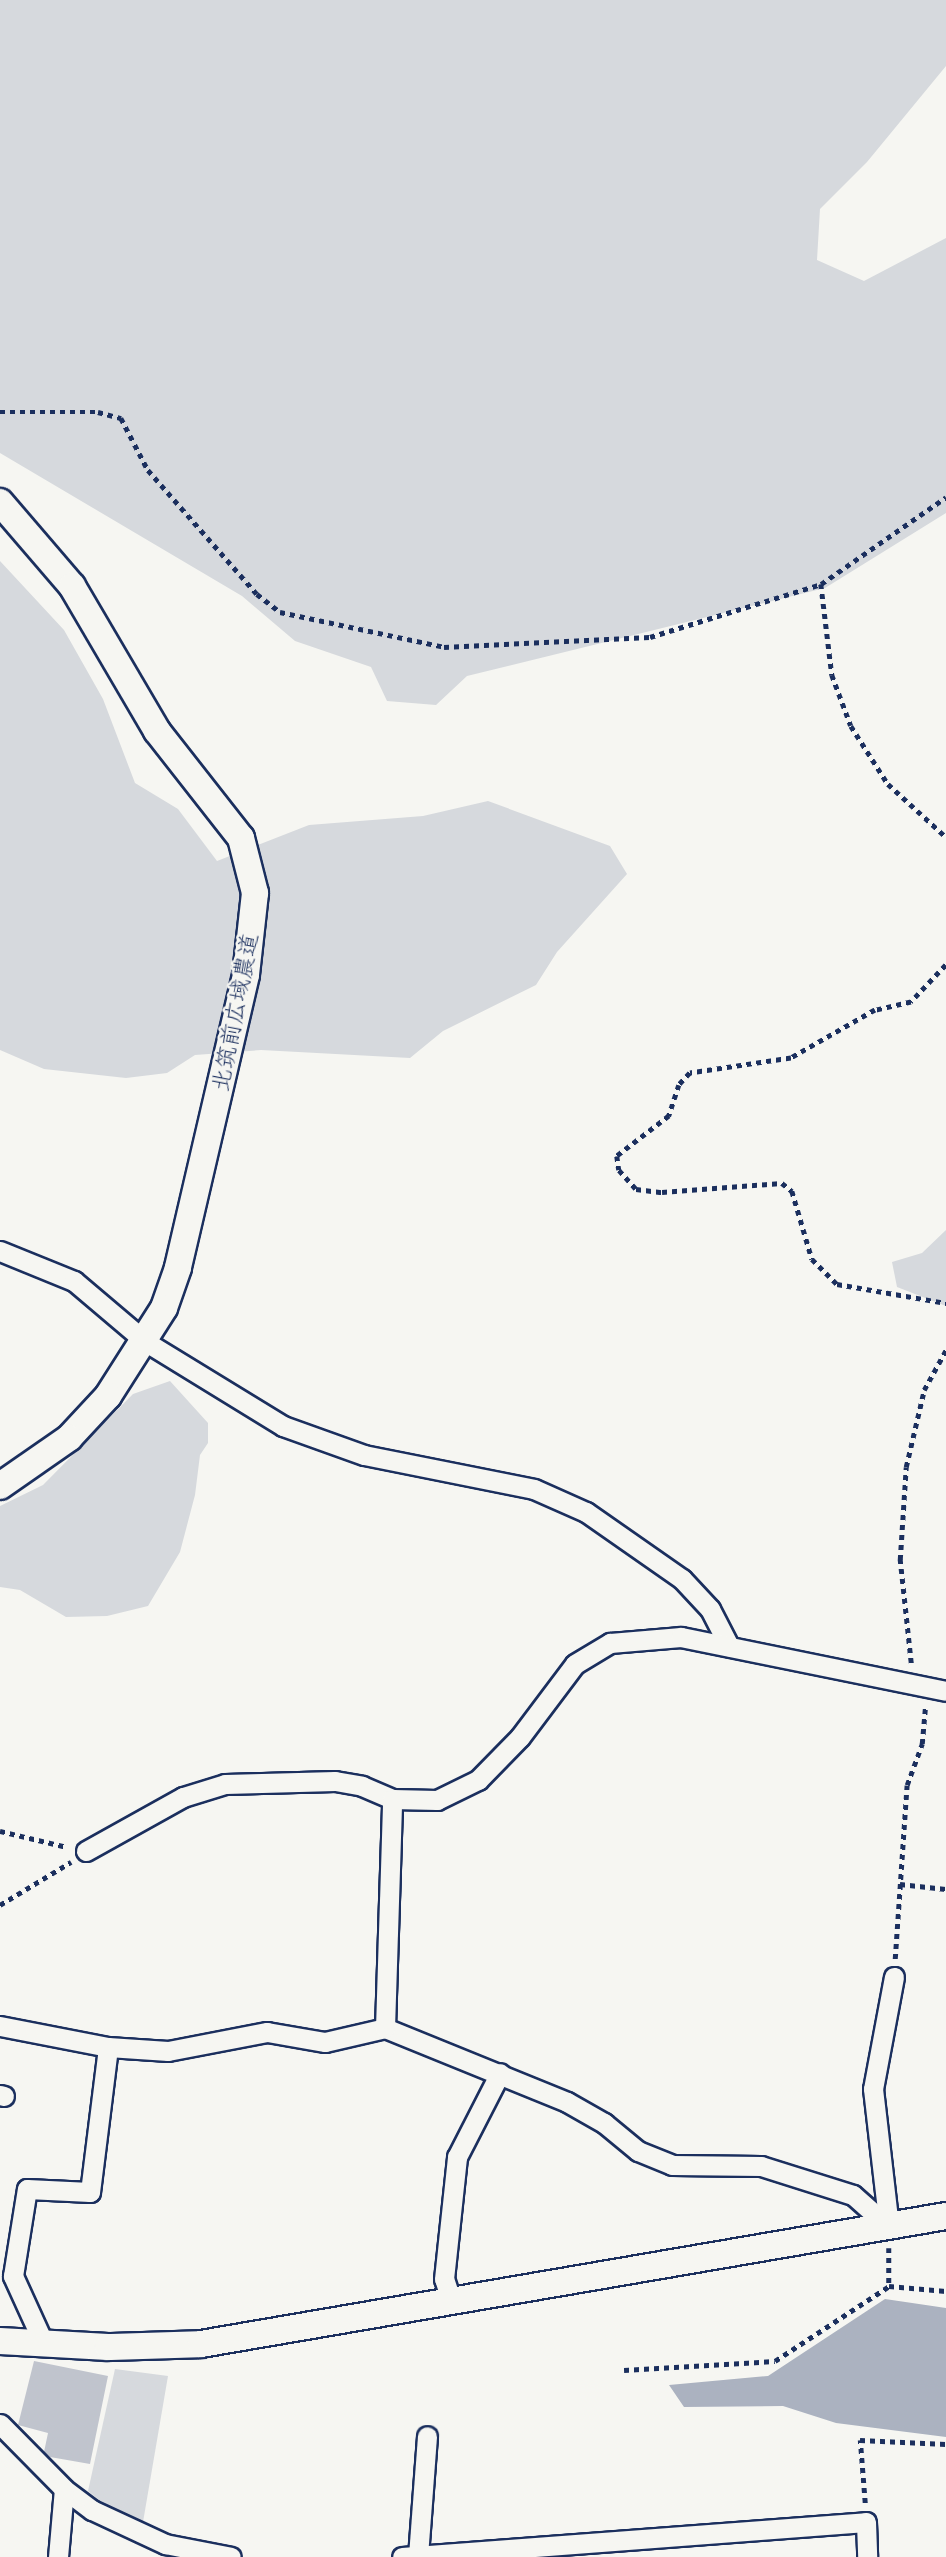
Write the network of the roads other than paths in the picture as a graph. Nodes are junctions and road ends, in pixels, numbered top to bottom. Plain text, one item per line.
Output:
1 (0, 502) edge
2 (0, 1251) edge
3 (146, 1342) junction
4 (0, 1486) edge
5 (729, 1646) junction
6 (928, 1686) edge
7 (392, 1799) junction
8 (86, 1851) road end
9 (894, 1977) road end
10 (0, 2026) edge
11 (385, 2028) junction
12 (108, 2047) junction
13 (500, 2073) junction
14 (946, 2217) edge
15 (888, 2227) junction
16 (452, 2303) junction
17 (0, 2341) edge
18 (44, 2344) junction
19 (0, 2424) edge
20 (427, 2436) dead end
21 (64, 2489) junction
22 (165, 2550) edge
23 (532, 2553) edge
24 (418, 2556) edge
25 (58, 2557) edge
26 (232, 2557) edge
27 (402, 2557) edge
28 (867, 2557) edge

1 - 3 street, 北筑前広域農道
2 - 3 street
3 - 4 street, 北筑前広域農道
3 - 5 street
5 - 6 street
5 - 7 street
7 - 8 street
7 - 11 street
9 - 15 street
10 - 12 street
11 - 12 street
11 - 13 street
12 - 18 street
13 - 15 street
13 - 16 street
14 - 15 street
15 - 16 street
16 - 18 street
17 - 18 street
19 - 21 street
20 - 24 street
21 - 22 street
21 - 25 street
22 - 26 street
23 - 24 street
23 - 28 street
24 - 27 street

